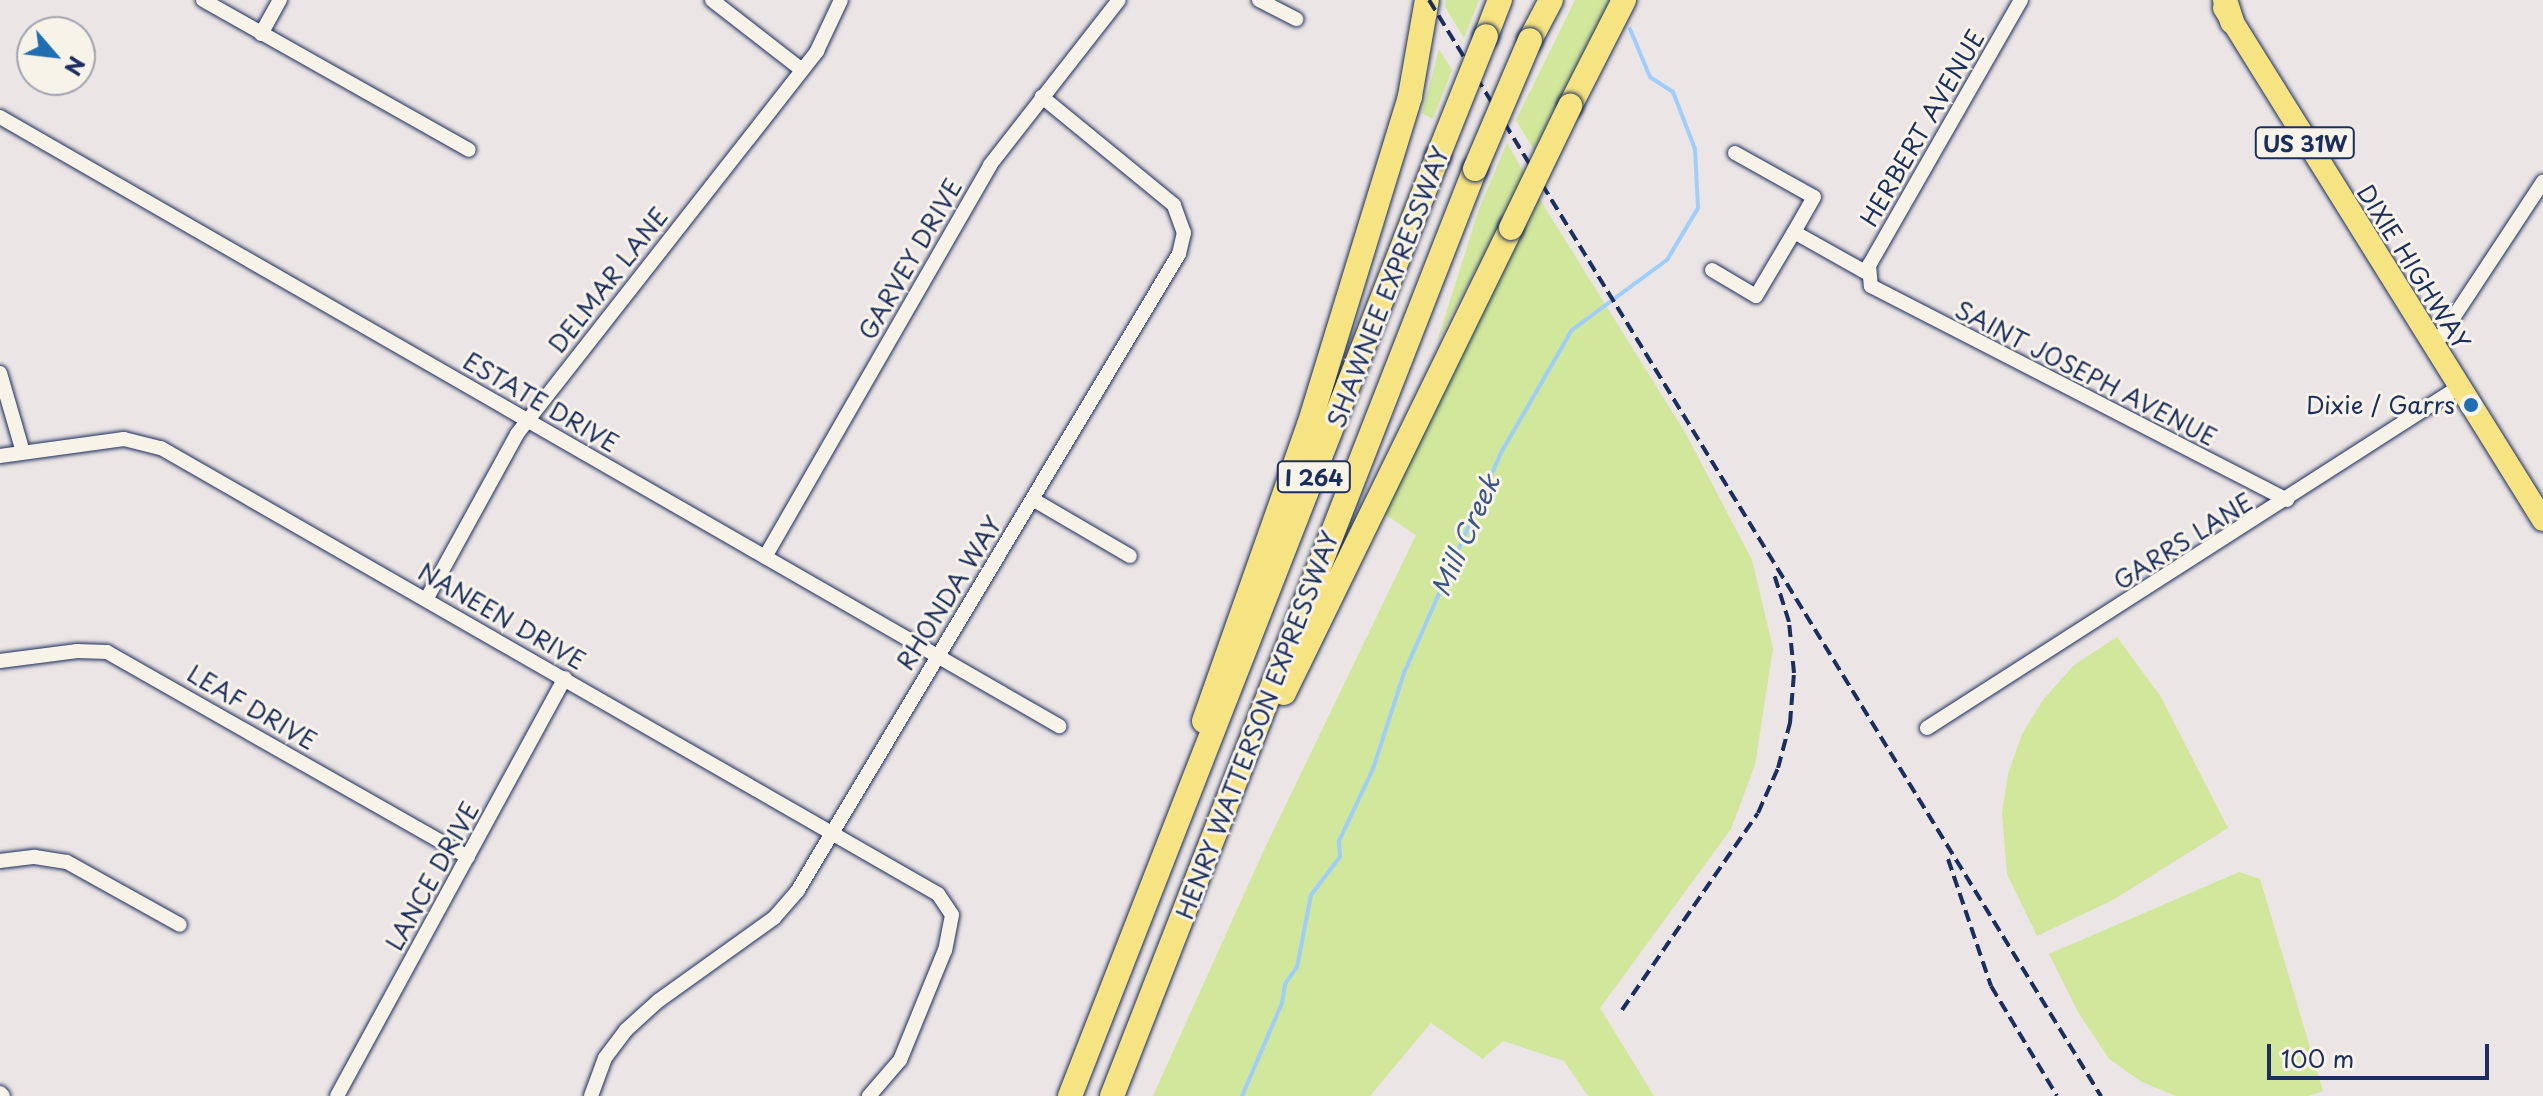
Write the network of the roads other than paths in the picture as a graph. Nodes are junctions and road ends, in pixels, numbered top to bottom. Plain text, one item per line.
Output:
1 (203, 0) edge
2 (280, 0) edge
3 (712, 0) edge
4 (841, 0) edge
5 (1119, 0) edge
6 (1259, 0) edge
7 (1427, 0) edge
8 (1500, 0) edge
9 (1551, 0) edge
10 (1624, 0) edge
11 (2021, 0) edge
12 (2219, 0) edge
13 (2228, 11) edge
14 (1296, 19) dead end
15 (261, 34) junction
16 (802, 70) junction
17 (1042, 97) junction
18 (0, 117) edge
19 (469, 150) dead end
20 (1735, 153) dead end
21 (2543, 182) edge
22 (1794, 232) junction
23 (1712, 270) dead end
24 (1868, 276) junction
25 (2434, 347) junction
26 (0, 373) edge
27 (2459, 387) junction
28 (527, 419) junction
29 (23, 452) junction
30 (0, 456) edge
31 (1034, 500) junction
32 (2287, 500) junction
33 (2543, 520) edge
34 (1130, 556) dead end
35 (765, 557) junction
36 (427, 598) junction
37 (935, 654) junction
38 (0, 661) edge
39 (565, 678) junction
40 (1059, 726) dead end
41 (1927, 728) dead end
42 (1245, 761) junction
43 (1186, 797) junction
44 (834, 833) junction
45 (468, 857) junction
46 (0, 861) edge
47 (180, 925) dead end
48 (337, 1096) edge
49 (591, 1096) edge
50 (869, 1096) edge
51 (1070, 1096) edge
52 (1112, 1096) edge

1 - 15 street
2 - 15 street
3 - 16 street
4 - 16 street, DELMAR LANE
5 - 17 street, GARVEY DRIVE
6 - 14 street
7 - 43 highway
8 - 43 highway, SHAWNEE EXPRESSWAY / I 264, bridge
9 - 42 highway, HENRY WATTERSON EXPRESSWAY / I 264, bridge
10 - 42 highway, bridge
11 - 24 street, HERBERT AVENUE
12 - 13 main road, DIXIE HIGHWAY / US 31W
13 - 25 main road, DIXIE HIGHWAY / US 31W
15 - 19 street
16 - 28 street, DELMAR LANE
17 - 31 street, RHONDA WAY
17 - 35 street, GARVEY DRIVE
18 - 28 street, ESTATE DRIVE
20 - 22 street
21 - 25 street
22 - 23 street
22 - 24 street, SAINT JOSEPH AVENUE
24 - 32 street, SAINT JOSEPH AVENUE
25 - 27 main road, DIXIE HIGHWAY / US 31W
26 - 29 street
27 - 32 street, GARRS LANE
27 - 33 main road, DIXIE HIGHWAY / US 31W
28 - 35 street, ESTATE DRIVE
28 - 36 street, DELMAR LANE
29 - 30 street, NANEEN DRIVE
29 - 36 street, NANEEN DRIVE
31 - 34 street
31 - 37 street, RHONDA WAY
32 - 41 street, GARRS LANE
35 - 37 street, ESTATE DRIVE
36 - 39 street, NANEEN DRIVE
37 - 40 street, ESTATE DRIVE
37 - 44 street, RHONDA WAY
38 - 45 street, LEAF DRIVE
39 - 44 street, NANEEN DRIVE
39 - 45 street, LANCE DRIVE
42 - 52 highway, HENRY WATTERSON EXPRESSWAY / I 264
43 - 51 highway, HENRY WATTERSON EXPRESSWAY / I 264
44 - 49 street, RHONDA WAY
44 - 50 street, NANEEN DRIVE
45 - 48 street, LANCE DRIVE
46 - 47 street

